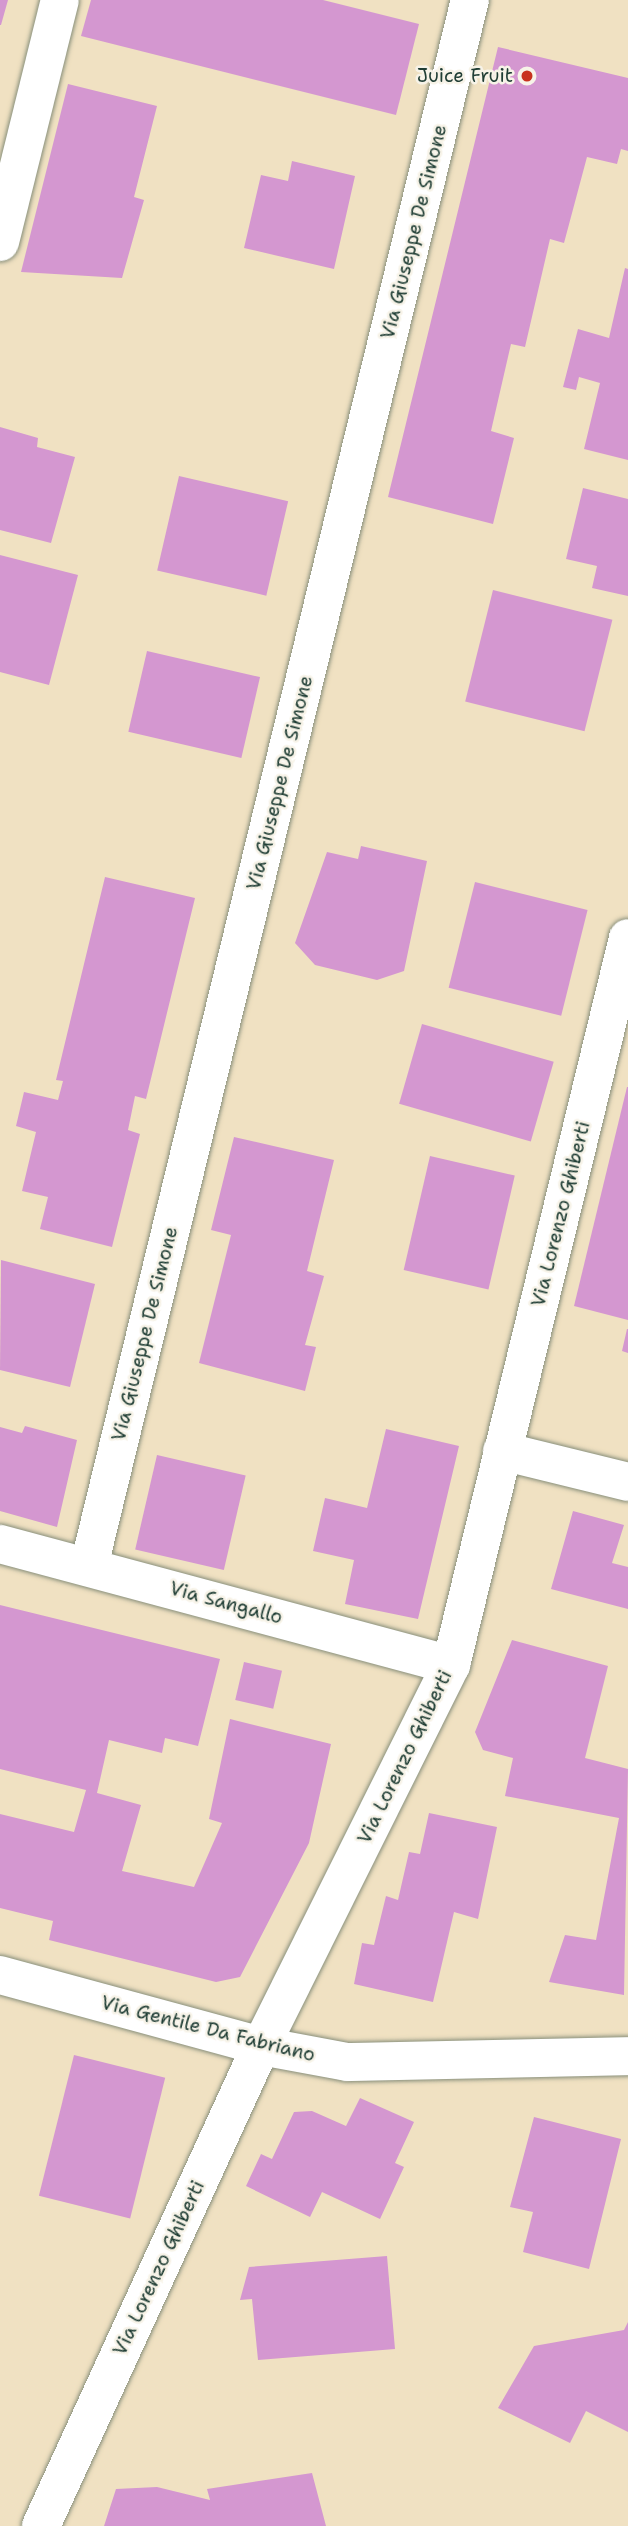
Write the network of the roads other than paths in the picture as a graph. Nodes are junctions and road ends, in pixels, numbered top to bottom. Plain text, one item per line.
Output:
1 (60, 0) edge
2 (470, 0) edge
3 (0, 242) edge
4 (628, 938) edge
5 (502, 1451) junction
6 (628, 1482) edge
7 (0, 1544) edge
8 (89, 1566) junction
9 (451, 1665) junction
10 (0, 1975) edge
11 (261, 2046) junction
12 (628, 2056) edge
13 (41, 2526) edge

1 - 3 street
2 - 8 street, Via Giuseppe De Simone
4 - 5 street, Via Lorenzo Ghiberti
5 - 6 street
5 - 9 street, Via Lorenzo Ghiberti
7 - 8 street, Via Sangallo
8 - 9 street, Via Sangallo
9 - 11 street, Via Lorenzo Ghiberti
10 - 11 street, Via Gentile Da Fabriano
11 - 12 street, Via Gentile Da Fabriano
11 - 13 street, Via Lorenzo Ghiberti

